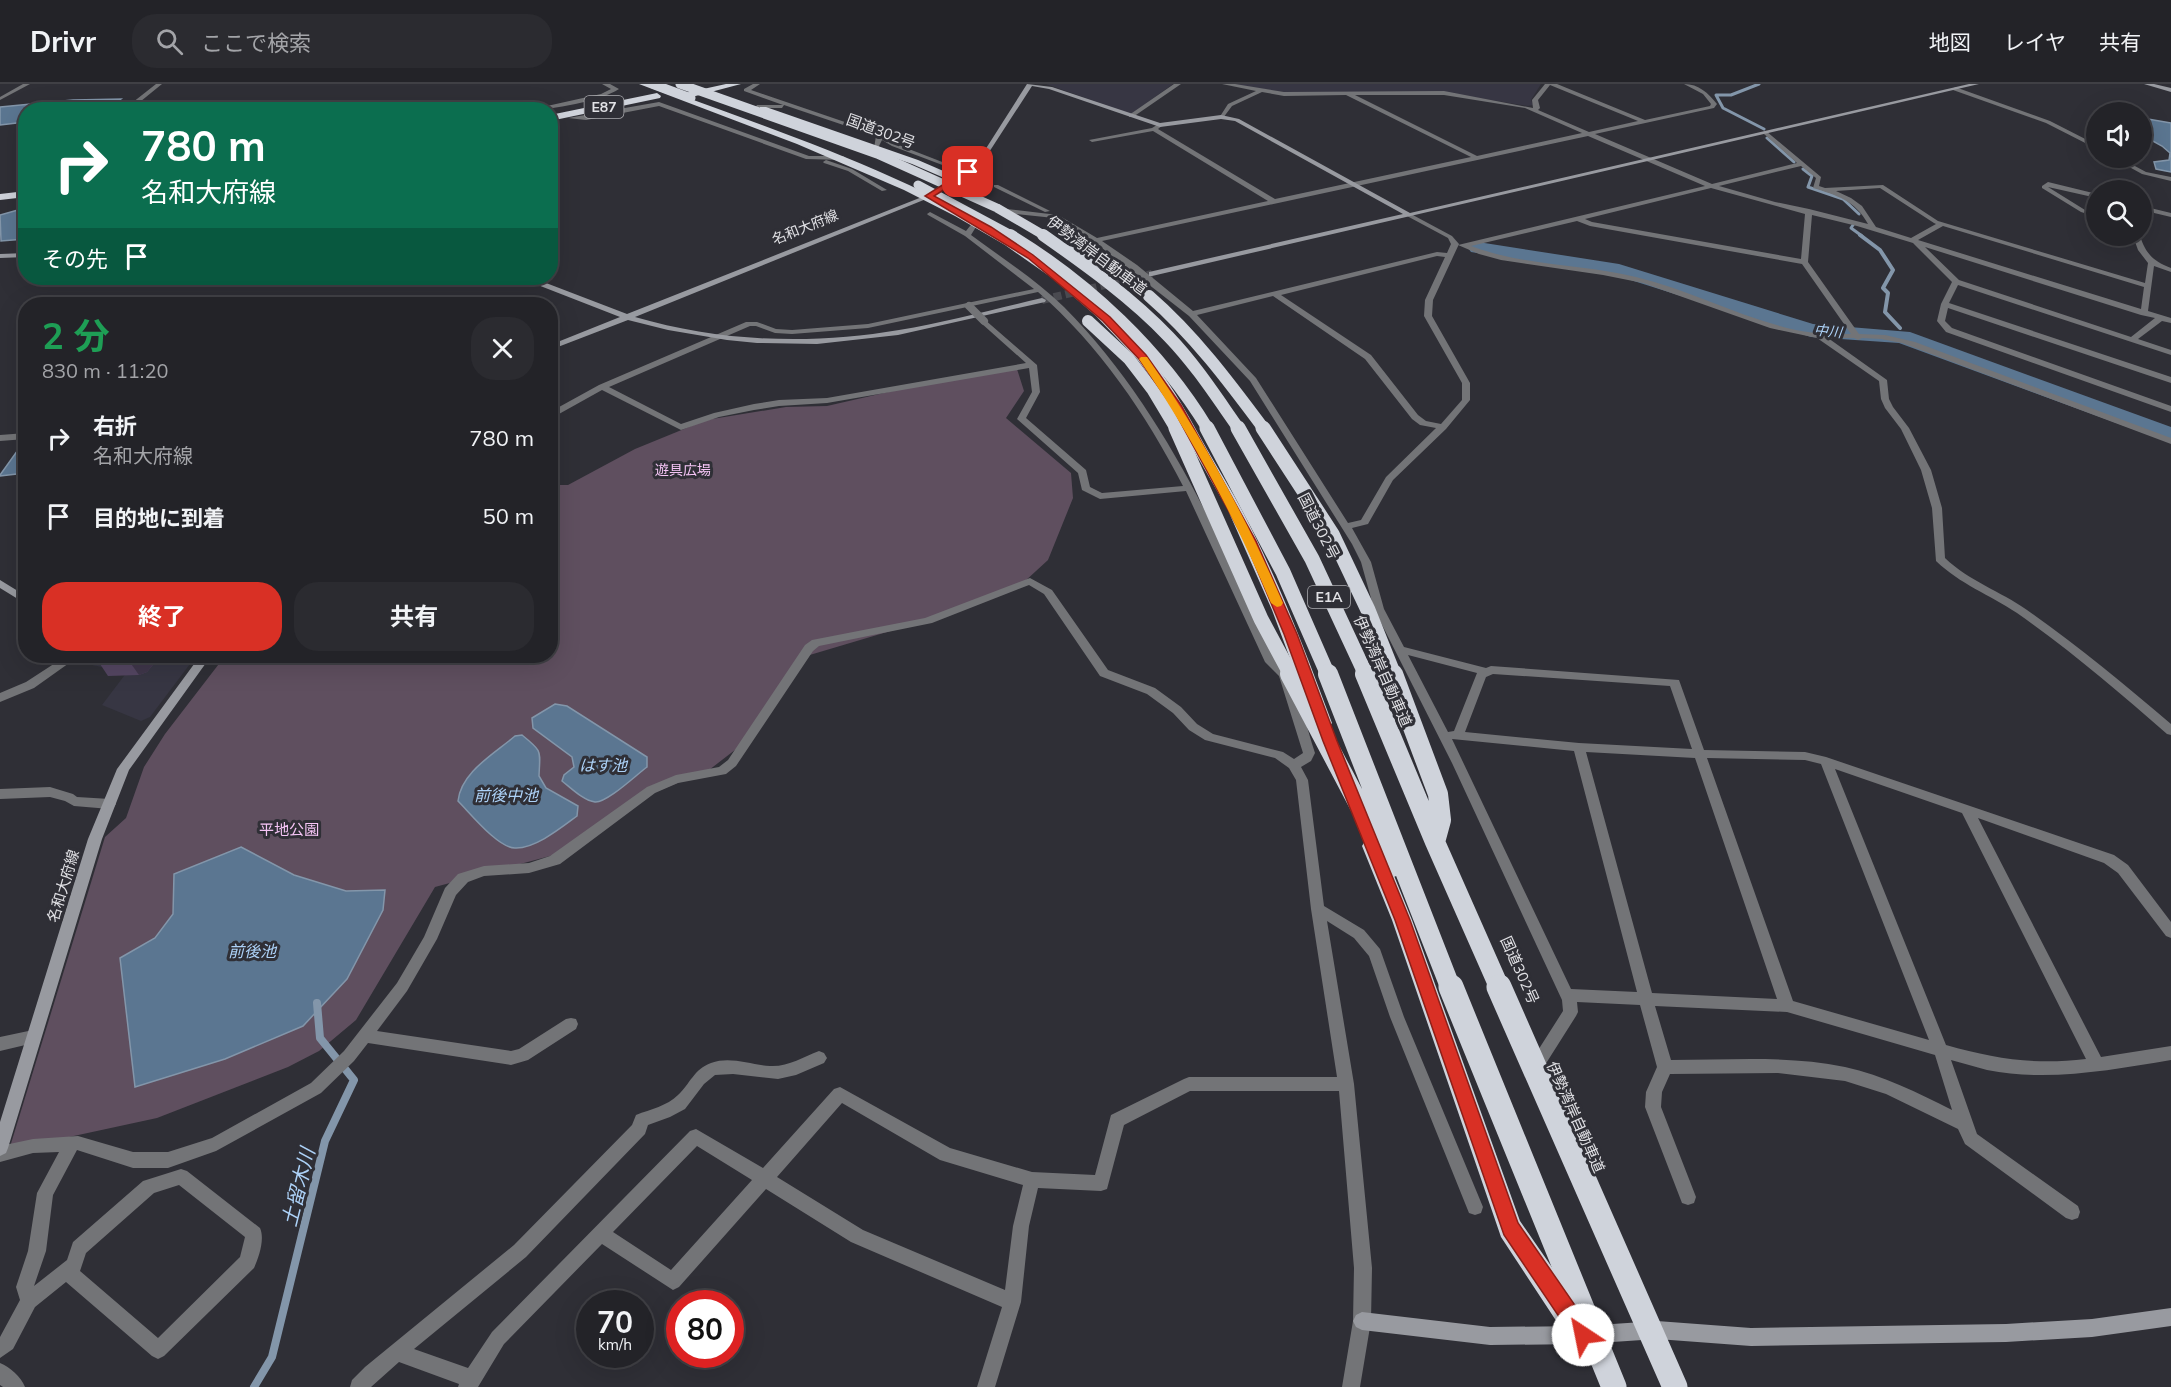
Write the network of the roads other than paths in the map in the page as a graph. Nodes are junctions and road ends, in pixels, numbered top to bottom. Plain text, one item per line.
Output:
1 (27, 84) edge
2 (159, 84) edge
3 (604, 84) edge
4 (737, 84) edge
5 (757, 84) edge
6 (1030, 84) edge
7 (1178, 84) edge
8 (1225, 84) edge
9 (1550, 84) edge
10 (1687, 84) edge
11 (1976, 84) edge
12 (2147, 84) edge
13 (684, 87) edge
14 (707, 87) edge
15 (652, 88) edge
16 (1955, 89) junction
17 (2171, 90) edge
18 (1260, 91) junction
19 (1348, 93) junction
20 (1, 99) edge
21 (136, 102) edge
22 (558, 105) edge
23 (791, 105) junction
24 (757, 107) junction
25 (1532, 110) junction
26 (558, 114) edge
27 (1131, 116) junction
28 (1221, 117) junction
29 (571, 118) dead end
30 (1643, 121) junction
31 (735, 124) junction
32 (1157, 127) junction
33 (1766, 133) junction
34 (1587, 134) junction
35 (1092, 140) dead end
36 (2086, 141) edge
37 (878, 142) junction
38 (1475, 157) junction
39 (843, 158) junction
40 (819, 159) junction
41 (1649, 159) junction
42 (1802, 164) junction
43 (947, 165) dead end
44 (2135, 168) edge
45 (2171, 179) edge
46 (951, 182) junction
47 (1353, 184) junction
48 (996, 186) dead end
49 (1711, 186) junction
50 (18, 190) edge
51 (884, 190) dead end
52 (1825, 190) junction
53 (0, 192) edge
54 (2086, 193) edge
55 (18, 195) edge
56 (929, 196) junction
57 (0, 198) edge
58 (1273, 201) junction
59 (2152, 210) edge
60 (1007, 211) junction
61 (1809, 211) junction
62 (2086, 212) edge
63 (930, 214) dead end
64 (1409, 215) junction
65 (2171, 215) edge
66 (1056, 216) junction
67 (1579, 219) junction
68 (1942, 224) junction
69 (1872, 228) junction
70 (971, 229) junction
71 (1096, 240) junction
72 (1914, 241) junction
73 (1459, 245) junction
74 (2141, 246) edge
75 (1068, 248) junction
76 (18, 255) edge
77 (1450, 255) junction
78 (0, 256) edge
79 (1030, 256) junction
80 (1804, 262) junction
81 (2151, 264) junction
82 (2171, 270) edge
83 (1152, 274) tunnel mouth
84 (1956, 282) junction
85 (546, 285) edge
86 (2148, 286) junction
87 (1038, 290) junction
88 (1275, 294) junction
89 (1042, 300) tunnel mouth
90 (1945, 304) junction
91 (969, 306) junction
92 (2144, 313) junction
93 (1192, 314) junction
94 (629, 318) junction
95 (2160, 318) junction
96 (2171, 321) edge
97 (1855, 334) junction
98 (715, 337) junction
99 (1821, 337) junction
100 (2132, 340) junction
101 (558, 345) edge
102 (2171, 353) edge
103 (1033, 365) junction
104 (2171, 380) edge
105 (602, 387) junction
106 (2171, 410) edge
107 (558, 411) edge
108 (1443, 427) junction
109 (18, 437) edge
110 (0, 438) edge
111 (2171, 441) edge
112 (1188, 488) junction
113 (1347, 526) junction
114 (0, 583) edge
115 (18, 595) edge
116 (1401, 650) junction
117 (63, 663) edge
118 (200, 663) edge
119 (1485, 671) junction
120 (0, 698) edge
121 (2171, 731) edge
122 (1443, 734) junction
123 (1458, 736) junction
124 (1579, 747) junction
125 (1700, 754) junction
126 (1826, 761) junction
127 (1294, 765) junction
128 (0, 794) edge
129 (110, 804) junction
130 (1966, 808) junction
131 (1435, 842) junction
132 (1318, 909) junction
133 (1427, 928) junction
134 (2171, 932) edge
135 (1567, 995) junction
136 (1646, 999) junction
137 (1787, 1006) junction
138 (571, 1024) dead end
139 (364, 1036) junction
140 (33, 1038) junction
141 (0, 1044) edge
142 (1941, 1051) junction
143 (2171, 1053) edge
144 (819, 1058) dead end
145 (1540, 1060) junction
146 (2097, 1065) junction
147 (1665, 1067) junction
148 (1346, 1084) junction
149 (1964, 1124) junction
150 (74, 1143) junction
151 (0, 1148) edge
152 (0, 1154) edge
153 (765, 1177) junction
154 (1032, 1180) junction
155 (1688, 1197) dead end
156 (1475, 1207) dead end
157 (2072, 1212) dead end
158 (602, 1234) junction
159 (66, 1271) junction
160 (29, 1301) junction
161 (1012, 1302) junction
162 (2171, 1317) edge
163 (1362, 1321) junction
164 (1657, 1330) junction
165 (1583, 1335) junction
166 (0, 1349) edge
167 (398, 1352) junction
168 (0, 1372) edge
169 (470, 1383) edge
170 (16, 1387) edge
171 (358, 1387) edge
172 (986, 1387) edge
173 (1351, 1387) edge
174 (1605, 1387) edge
175 (1614, 1387) edge
176 (1675, 1387) edge
177 (1682, 1387) edge

1 - 20 street
2 - 21 street
3 - 22 street
4 - 14 highway
5 - 23 street
6 - 27 street
6 - 46 street, 名和大府線
7 - 27 street
8 - 18 street
9 - 25 street
9 - 30 street
10 - 30 street
11 - 16 street
12 - 17 street
13 - 14 highway, 国道302号
13 - 15 highway, 国道302号
13 - 31 highway, 国道302号
13 - 131 highway, 伊勢湾岸自動車道 / E1A, bridge
14 - 15 highway, E87, bridge
14 - 24 highway, 国道302号
15 - 26 highway, E87
15 - 133 highway, E1A, bridge
16 - 33 street
16 - 36 street
18 - 19 street
18 - 28 street
19 - 25 street
19 - 38 street
23 - 24 street
23 - 37 street
24 - 37 highway, 国道302号
25 - 34 street
27 - 32 street
28 - 32 street
28 - 47 street
29 - 31 street
30 - 34 street
31 - 39 highway, 国道302号
31 - 40 street
32 - 35 street
32 - 58 street
33 - 41 street
33 - 42 street
34 - 38 street
34 - 41 street
37 - 43 street
37 - 46 highway, 国道302号
38 - 47 street
39 - 40 street
39 - 56 highway, 国道302号
40 - 51 street
41 - 49 street
41 - 64 street
42 - 49 street
42 - 52 street
44 - 45 street
46 - 56 street, 名和大府線
46 - 60 highway, 国道302号
47 - 58 street
47 - 64 street
48 - 66 street
49 - 61 street
49 - 67 street
50 - 53 highway
52 - 68 street
52 - 69 street
54 - 62 street
55 - 57 highway
56 - 70 highway, 国道302号
56 - 94 street, 名和大府線
58 - 71 street
59 - 65 street
60 - 66 street
60 - 75 highway, 国道302号
61 - 69 street
61 - 80 street
63 - 70 street
64 - 73 street
64 - 83 street
66 - 71 street
67 - 73 street
67 - 80 street
68 - 72 street
68 - 86 street
69 - 72 street
70 - 79 highway, 国道302号
70 - 87 street
71 - 93 street
72 - 84 street
72 - 92 street
73 - 77 street
73 - 99 street
74 - 81 street
75 - 131 highway, bridge
75 - 145 highway, 国道302号
76 - 78 street
77 - 88 street
77 - 108 street
79 - 133 highway, bridge
79 - 165 highway, 国道302号
80 - 97 street
81 - 82 street
81 - 86 street
84 - 90 street
84 - 100 street
85 - 94 street
86 - 92 street
87 - 91 street
87 - 112 street
88 - 93 street
88 - 108 street
89 - 98 street
90 - 104 street
90 - 106 street
91 - 98 street
91 - 103 street, bridge
92 - 95 street
93 - 113 street
94 - 98 street
94 - 101 street, 名和大府線
95 - 96 street
95 - 100 street
97 - 99 street
97 - 111 street
98 - 105 street
99 - 121 street
100 - 102 street
103 - 105 street
103 - 112 street
105 - 107 street
108 - 113 street
109 - 110 street
112 - 127 street
113 - 116 street
114 - 115 street
116 - 119 street
116 - 122 street
117 - 120 street
118 - 129 street, 名和大府線
119 - 123 street
119 - 125 street
122 - 123 street
122 - 135 street
123 - 124 street
124 - 125 street
124 - 136 street
125 - 126 street
125 - 137 street
126 - 130 street
126 - 142 street
127 - 132 street
127 - 139 street
128 - 129 street
129 - 140 street, 名和大府線
130 - 134 street
130 - 146 street
131 - 176 highway, 伊勢湾岸自動車道 / E1A, bridge
132 - 148 street
132 - 156 street
133 - 175 highway, E1A, bridge
135 - 136 street
135 - 145 street
136 - 137 street
136 - 147 street
137 - 142 street
138 - 139 street
139 - 150 street
140 - 141 street
140 - 151 street, 名和大府線
142 - 146 street
142 - 149 street
143 - 146 street
144 - 167 street
145 - 164 highway, 国道302号
147 - 149 street
147 - 155 street
148 - 154 street
148 - 163 street
149 - 157 street
150 - 152 street
150 - 160 street
153 - 154 street
153 - 158 street
153 - 158 street
153 - 161 street
154 - 161 street
158 - 169 street
159 - 159 street
159 - 160 street
160 - 166 street
161 - 172 street
162 - 164 street
163 - 165 street
163 - 173 street
164 - 165 street
164 - 177 highway, 国道302号
165 - 174 highway, 国道302号
167 - 169 street
167 - 171 street
168 - 170 street

